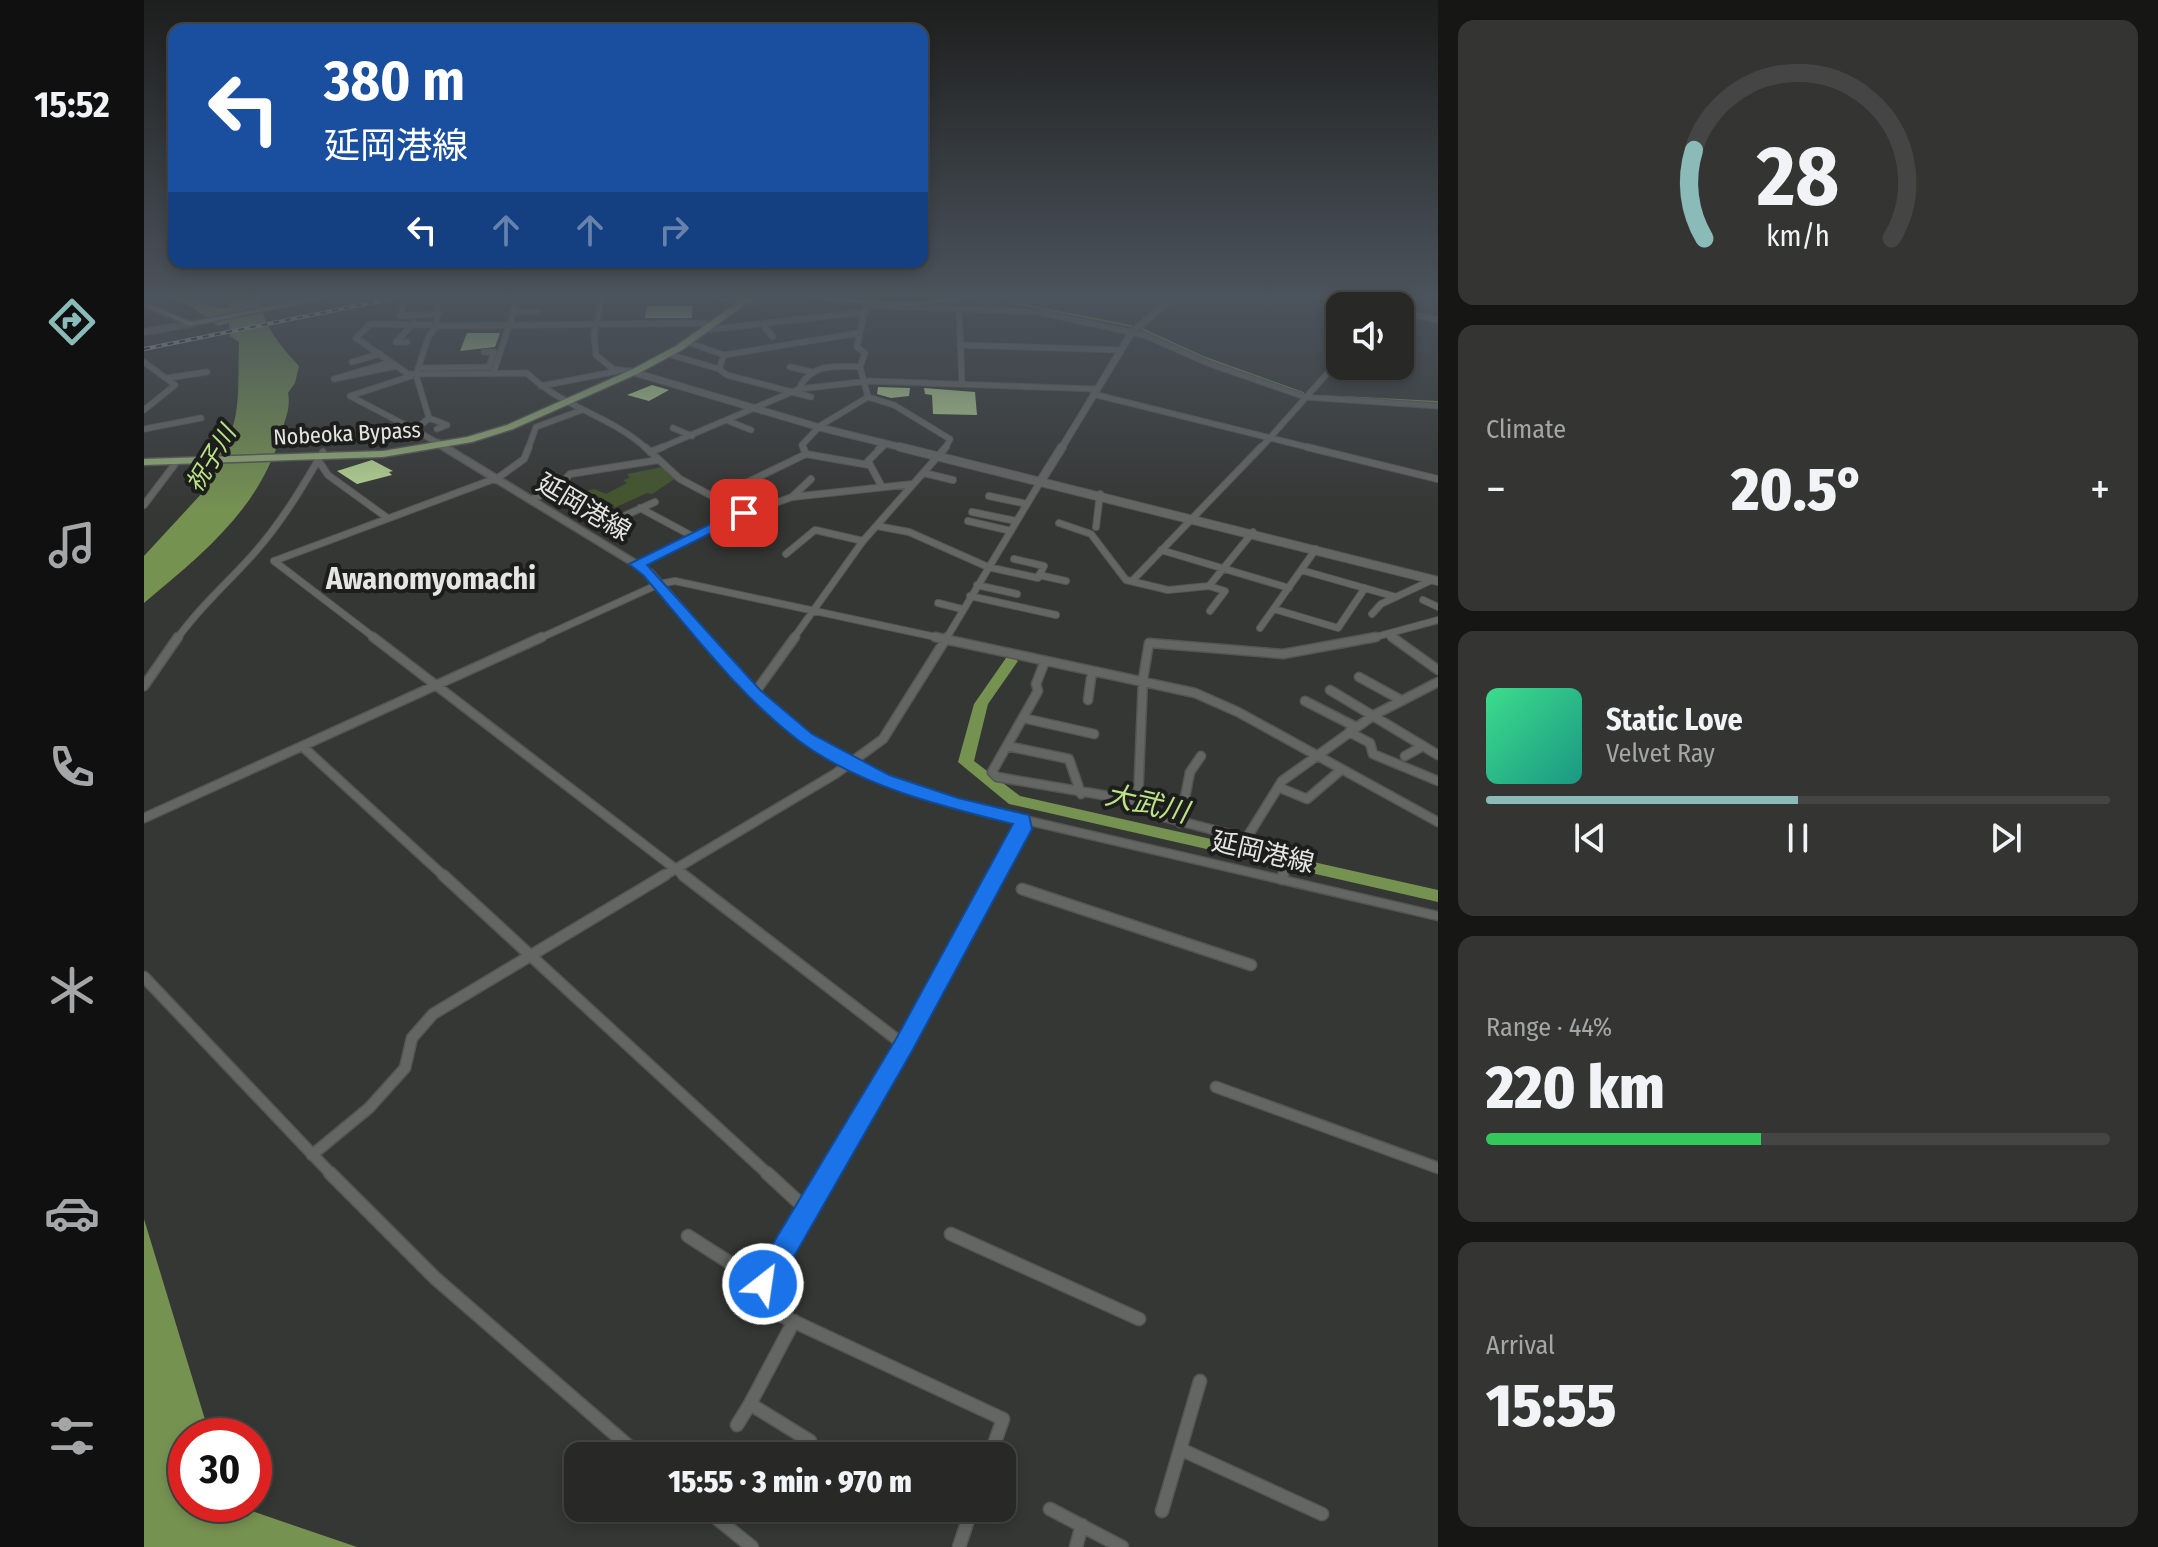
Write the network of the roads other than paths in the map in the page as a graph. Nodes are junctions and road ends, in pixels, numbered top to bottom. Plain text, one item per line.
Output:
1 (151, 367) edge
2 (381, 367) edge
3 (383, 367) edge
4 (399, 367) edge
5 (442, 367) edge
6 (495, 367) edge
7 (618, 367) edge
8 (635, 367) edge
9 (637, 367) edge
10 (713, 367) edge
11 (790, 367) dead end
12 (820, 367) edge
13 (860, 367) edge
14 (961, 367) edge
15 (1110, 367) edge
16 (1226, 367) edge
17 (418, 368) joint
18 (719, 369) joint
19 (628, 371) junction
20 (207, 372) dead end
21 (812, 372) junction
22 (493, 374) junction
23 (1326, 374) edge
24 (414, 376) junction
25 (166, 379) junction
26 (865, 382) junction
27 (962, 384) junction
28 (540, 386) junction
29 (799, 389) junction
30 (791, 391) junction
31 (1095, 392) junction
32 (811, 397) dead end
33 (868, 397) junction
34 (1305, 397) junction
35 (565, 400) junction
36 (1438, 406) edge
37 (754, 408) junction
38 (144, 410) edge
39 (582, 410) junction
40 (201, 418) dead end
41 (429, 418) junction
42 (726, 420) junction
43 (818, 427) junction
44 (673, 428) dead end
45 (144, 429) edge
46 (437, 429) dead end
47 (415, 430) junction
48 (751, 430) dead end
49 (692, 436) junction
50 (1268, 437) junction
51 (439, 444) junction
52 (887, 444) junction
53 (650, 452) junction
54 (806, 454) junction
55 (317, 455) junction
56 (941, 455) junction
57 (144, 460) edge
58 (178, 460) junction
59 (658, 460) junction
60 (869, 465) junction
61 (924, 473) junction
62 (494, 479) junction
63 (811, 479) dead end
64 (1042, 479) junction
65 (1438, 479) edge
66 (953, 480) dead end
67 (914, 484) junction
68 (882, 487) junction
69 (1100, 494) junction
70 (740, 496) dead end
71 (989, 496) dead end
72 (792, 497) junction
73 (715, 498) junction
74 (530, 500) junction
75 (655, 502) dead end
76 (1027, 504) junction
77 (144, 505) edge
78 (765, 506) junction
79 (640, 508) junction
80 (972, 512) dead end
81 (744, 513) junction
82 (626, 515) dead end
83 (386, 517) junction
84 (1192, 517) junction
85 (968, 521) dead end
86 (1016, 521) junction
87 (1059, 523) dead end
88 (877, 526) junction
89 (1096, 527) dead end
90 (1011, 531) junction
91 (1253, 532) junction
92 (694, 537) junction
93 (863, 541) junction
94 (1316, 549) junction
95 (1161, 550) junction
96 (786, 554) dead end
97 (1014, 559) dead end
98 (637, 564) junction
99 (988, 567) junction
100 (1222, 568) junction
101 (1301, 570) junction
102 (1039, 575) junction
103 (1133, 580) junction
104 (1066, 581) dead end
105 (1435, 581) edge
106 (659, 584) junction
107 (977, 585) junction
108 (1209, 586) junction
109 (1289, 588) junction
110 (1365, 588) junction
111 (1017, 594) dead end
112 (970, 596) junction
113 (1396, 597) junction
114 (1423, 600) dead end
115 (938, 603) dead end
116 (1438, 607) edge
117 (962, 609) junction
118 (1274, 609) junction
119 (1210, 611) dead end
120 (813, 612) junction
121 (1372, 614) dead end
122 (1056, 615) dead end
123 (1438, 620) edge
124 (1260, 628) dead end
125 (1389, 635) junction
126 (943, 640) junction
127 (1045, 661) junction
128 (1438, 670) edge
129 (1092, 671) junction
130 (1359, 677) dead end
131 (1143, 682) junction
132 (1438, 682) edge
133 (434, 685) junction
134 (144, 686) edge
135 (1330, 690) dead end
136 (754, 694) junction
137 (1088, 700) dead end
138 (1401, 700) junction
139 (1305, 701) dead end
140 (1374, 715) junction
141 (1023, 718) junction
142 (1352, 729) junction
143 (1094, 734) dead end
144 (1007, 746) junction
145 (1423, 746) junction
146 (303, 747) junction
147 (1438, 755) edge
148 (1201, 756) dead end
149 (1316, 756) junction
150 (1405, 756) dead end
151 (846, 761) junction
152 (1341, 770) junction
153 (1438, 781) edge
154 (1278, 787) junction
155 (1081, 794) junction
156 (1138, 801) junction
157 (144, 818) edge
158 (1022, 820) junction
159 (1438, 822) edge
160 (1180, 823) junction
161 (1246, 839) junction
162 (674, 868) junction
163 (1282, 879) junction
164 (1022, 889) dead end
165 (1438, 916) edge
166 (531, 955) junction
167 (1251, 965) dead end
168 (144, 977) edge
169 (904, 1045) junction
170 (1216, 1087) dead end
171 (312, 1155) junction
172 (1438, 1168) edge
173 (807, 1210) junction
174 (951, 1234) dead end
175 (688, 1236) dead end
176 (763, 1284) junction
177 (1139, 1319) dead end
178 (794, 1321) junction
179 (1200, 1381) dead end
180 (750, 1404) junction
181 (737, 1425) dead end
182 (810, 1441) dead end
183 (624, 1442) edge
184 (995, 1442) edge
185 (1180, 1449) junction
186 (1050, 1509) dead end
187 (1162, 1511) dead end
188 (1322, 1514) dead end
189 (721, 1522) edge
190 (967, 1522) edge
191 (1082, 1525) junction
192 (752, 1547) edge
193 (959, 1547) edge
194 (1076, 1547) edge
195 (1122, 1547) edge

1 - 25 street
2 - 3 street
4 - 24 street
5 - 17 street
6 - 22 street
7 - 19 street
8 - 19 highway, Nobeoka Bypass
9 - 19 highway, Nobeoka Bypass
10 - 18 street
11 - 21 street
12 - 21 street
13 - 26 street
14 - 27 street
15 - 31 street
16 - 34 street
17 - 24 street
18 - 30 street
19 - 28 street
19 - 35 highway, Nobeoka Bypass
19 - 37 street
20 - 25 street
21 - 29 street
22 - 24 street
22 - 28 street
23 - 34 street
24 - 41 street
24 - 47 street
25 - 38 street
26 - 27 street
26 - 29 street
26 - 33 street
27 - 31 street
28 - 35 street
29 - 30 street
30 - 32 street
30 - 37 street
31 - 50 street
31 - 64 street
33 - 43 street
33 - 56 street
34 - 36 street
34 - 50 street
35 - 39 street
35 - 51 highway, Nobeoka Bypass
37 - 42 street
37 - 43 street
39 - 53 street
39 - 62 street
40 - 45 street
41 - 46 street
41 - 47 street
42 - 48 street
42 - 49 street
43 - 52 street
43 - 54 street
44 - 49 street
47 - 51 street
49 - 53 street
50 - 65 street
50 - 84 street
51 - 55 highway, Nobeoka Bypass
51 - 62 main road, 延岡港線
52 - 56 street
52 - 60 street
53 - 59 street
54 - 60 street
54 - 73 street
55 - 58 highway, Nobeoka Bypass
55 - 83 street
55 - 134 street
56 - 61 street
56 - 64 street
57 - 58 highway, Nobeoka Bypass
58 - 77 street
59 - 73 street
59 - 74 street
60 - 68 street
61 - 66 street
61 - 67 street
62 - 74 main road, 延岡港線
62 - 83 street
63 - 72 street
64 - 69 street
64 - 76 street
67 - 68 street
67 - 88 street
68 - 72 street
69 - 84 street
69 - 89 street
70 - 78 street
71 - 76 street
72 - 78 street
73 - 81 street
74 - 98 main road, 延岡港線
75 - 79 street
76 - 86 street
78 - 81 street
79 - 82 street
79 - 92 street
80 - 86 street
81 - 92 street
83 - 133 street
84 - 91 street
84 - 95 street
85 - 90 street
86 - 90 street
87 - 103 street
88 - 93 street
88 - 99 street
90 - 99 street
91 - 94 street
91 - 100 street
92 - 98 street
93 - 96 street
93 - 120 street
94 - 101 street
94 - 105 street
95 - 100 street
95 - 103 street
97 - 102 street
98 - 106 main road, 延岡港線
99 - 102 street
99 - 107 street
100 - 108 street
100 - 109 street
101 - 109 street
101 - 110 street
102 - 104 street
103 - 108 street
105 - 113 street
106 - 120 street
106 - 133 street
106 - 136 main road, 延岡港線
107 - 111 street
107 - 112 street
108 - 119 street
109 - 118 street
110 - 113 street
110 - 118 street
112 - 117 street
112 - 122 street
113 - 121 street
114 - 116 street
115 - 117 street
117 - 126 street
118 - 124 street
120 - 126 street
120 - 136 street
123 - 125 street
125 - 128 street
125 - 131 street
126 - 127 street
126 - 151 street
127 - 129 street
127 - 141 street
129 - 131 street
129 - 137 street
130 - 138 street
131 - 149 street
131 - 156 street
132 - 138 street
133 - 146 street
133 - 162 street
135 - 140 street
136 - 151 main road, 延岡港線
138 - 140 street
139 - 142 street
140 - 142 street
140 - 145 street
141 - 143 street
141 - 144 street
142 - 149 street
142 - 153 street
144 - 155 street
144 - 155 street
145 - 147 street
145 - 150 street
146 - 157 street
146 - 166 street
148 - 160 street
149 - 152 street
149 - 154 street
151 - 158 main road, 延岡港線
151 - 162 street
152 - 154 street
152 - 159 street
154 - 161 street
155 - 156 street
156 - 160 street
158 - 163 main road, 延岡港線
158 - 169 street
160 - 161 street
161 - 163 street
162 - 166 street
162 - 169 street
163 - 165 main road, 延岡港線
164 - 167 street
166 - 171 street
166 - 173 street
168 - 171 street
169 - 173 street
170 - 172 street
171 - 183 street
173 - 176 street
174 - 177 street
175 - 176 street
176 - 178 street
178 - 180 street
178 - 184 street
179 - 185 street
180 - 181 street
180 - 182 street
185 - 187 street
185 - 188 street
186 - 191 street
189 - 192 street
190 - 193 street
191 - 194 street
191 - 195 street

